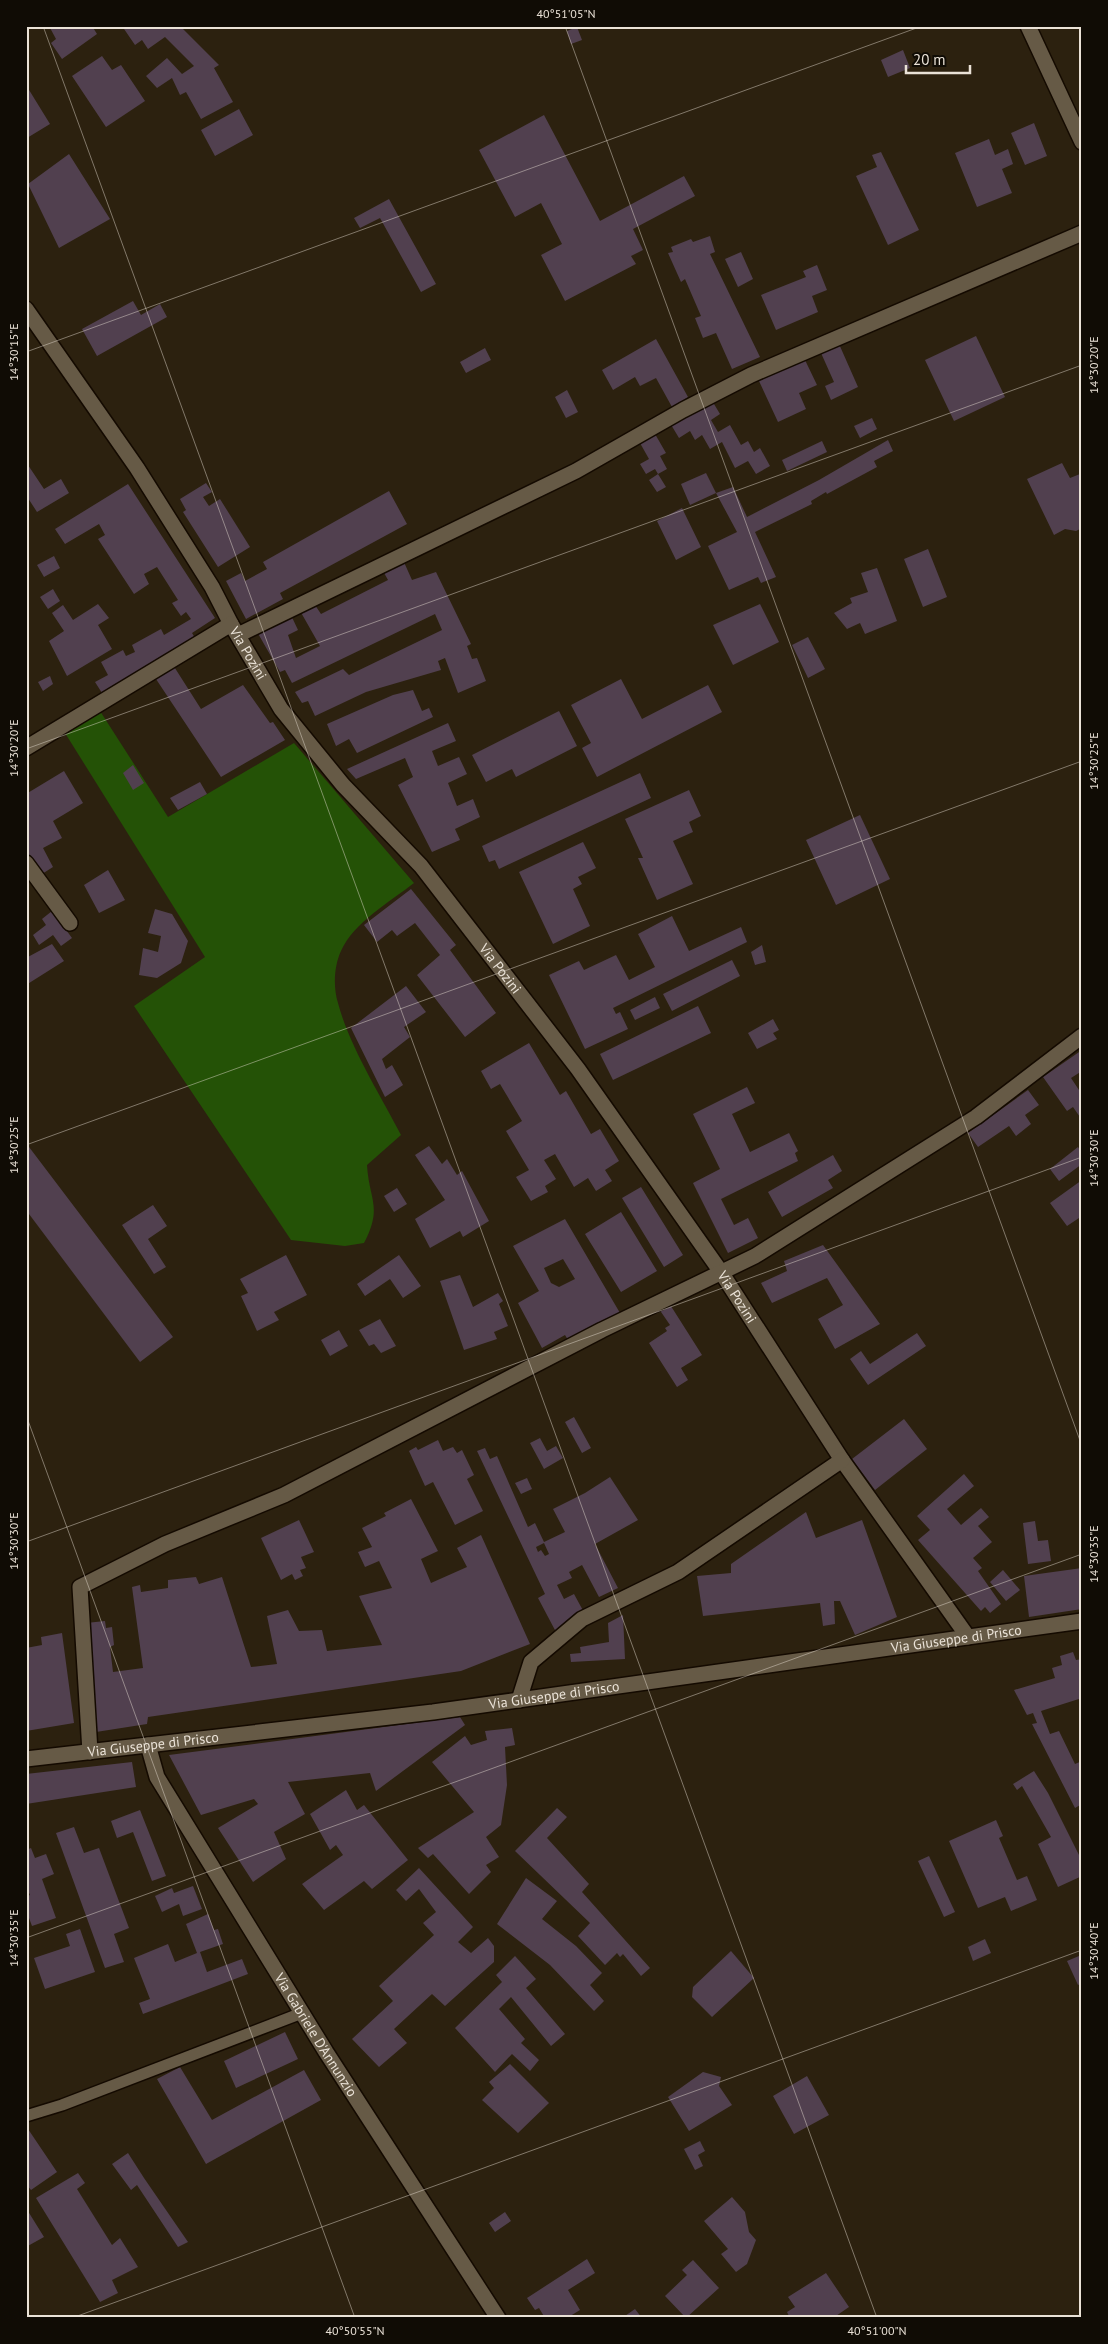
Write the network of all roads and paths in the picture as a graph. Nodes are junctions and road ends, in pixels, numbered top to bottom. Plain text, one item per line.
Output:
1 (1028, 26) edge
2 (1082, 142) edge
3 (1082, 232) edge
4 (26, 309) edge
5 (234, 629) junction
6 (26, 748) edge
7 (26, 863) edge
8 (70, 923) dead end
9 (1082, 1036) edge
10 (721, 1272) junction
11 (842, 1460) junction
12 (1082, 1621) edge
13 (968, 1637) junction
14 (518, 1700) junction
15 (148, 1745) junction
16 (90, 1752) junction
17 (26, 1759) edge
18 (302, 2012) junction
19 (26, 2116) edge
20 (498, 2318) edge

1 - 2 street
3 - 5 street
4 - 5 street, Via Pozini
5 - 6 street
5 - 10 street, Via Pozini
7 - 8 street
9 - 10 street
10 - 11 street, Via Pozini
10 - 16 street
11 - 13 street, Via Pozini
11 - 14 street
12 - 13 street, Via Giuseppe di Prisco
13 - 14 street, Via Giuseppe di Prisco
14 - 15 street, Via Giuseppe di Prisco
15 - 16 street, Via Giuseppe di Prisco
15 - 18 street, Via Gabriele D'Annunzio
16 - 17 street, Via Giuseppe di Prisco
18 - 19 lane
18 - 20 street, Via Gabriele D'Annunzio

